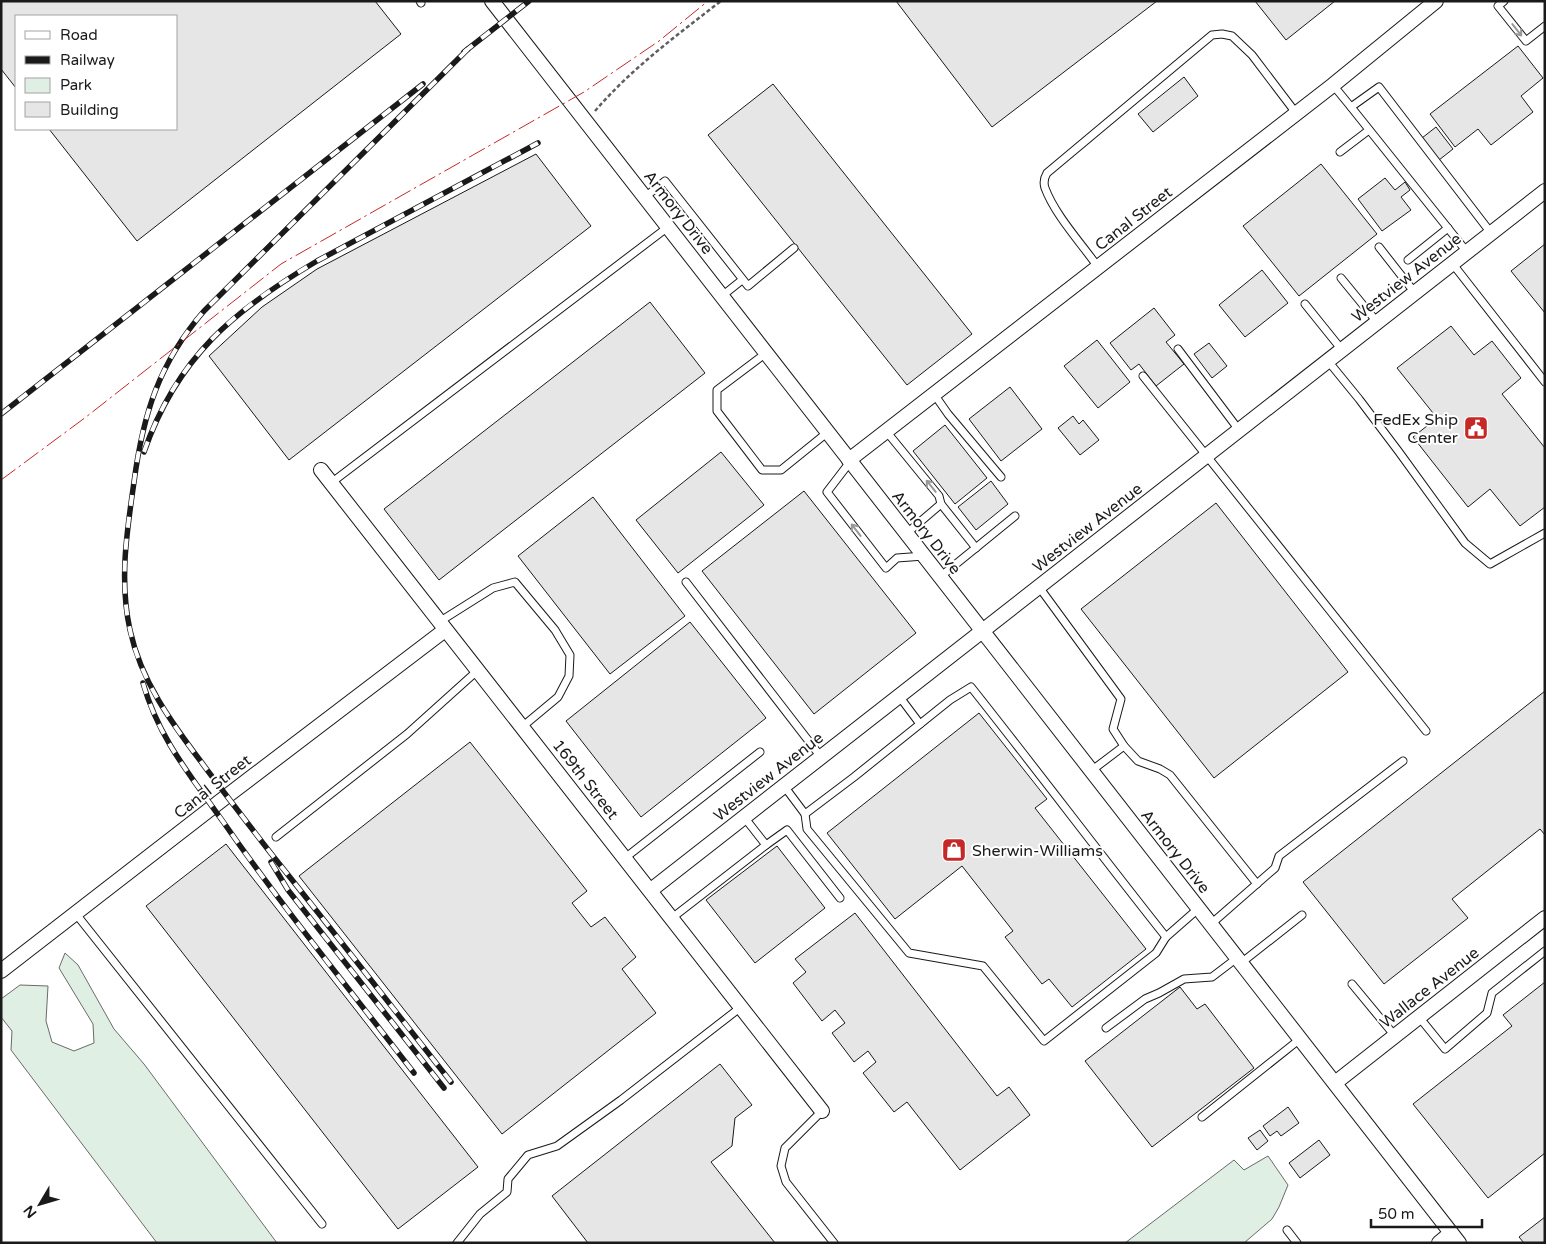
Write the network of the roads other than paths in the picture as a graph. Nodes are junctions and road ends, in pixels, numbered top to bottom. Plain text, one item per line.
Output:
1 (492, 1) edge
2 (1436, 1) edge
3 (1504, 1) edge
4 (1545, 26) edge
5 (1333, 85) junction
6 (1351, 107) junction
7 (1296, 113) junction
8 (1369, 130) junction
9 (1340, 152) dead end
10 (1545, 191) edge
11 (645, 197) junction
12 (668, 227) junction
13 (1448, 228) junction
14 (1491, 233) junction
15 (1379, 247) dead end
16 (794, 248) dead end
17 (1467, 252) junction
18 (1408, 260) dead end
19 (1452, 264) junction
20 (1098, 268) junction
21 (1341, 278) dead end
22 (742, 280) junction
23 (1415, 293) junction
24 (722, 296) junction
25 (1305, 304) dead end
26 (1377, 322) junction
27 (1178, 349) dead end
28 (1342, 350) junction
29 (766, 353) junction
30 (1328, 361) junction
31 (1143, 376) dead end
32 (1545, 382) edge
33 (934, 394) junction
34 (1239, 430) junction
35 (886, 431) junction
36 (828, 432) junction
37 (1207, 455) junction
38 (850, 461) junction
39 (320, 470) dead end
40 (1001, 476) dead end
41 (331, 483) junction
42 (941, 504) junction
43 (1015, 516) dead end
44 (907, 533) junction
45 (1545, 533) edge
46 (976, 548) junction
47 (924, 556) junction
48 (940, 577) junction
49 (686, 582) dead end
50 (1039, 587) junction
51 (442, 626) junction
52 (982, 631) junction
53 (478, 671) junction
54 (899, 696) junction
55 (920, 724) junction
56 (522, 727) junction
57 (1426, 731) dead end
58 (1124, 746) junction
59 (760, 752) dead end
60 (821, 757) junction
61 (1403, 761) dead end
62 (1092, 771) junction
63 (784, 786) junction
64 (805, 814) junction
65 (744, 817) junction
66 (276, 837) dead end
67 (766, 845) junction
68 (625, 858) junction
69 (1257, 884) junction
70 (651, 890) junction
71 (840, 898) dead end
72 (1199, 908) junction
73 (76, 914) junction
74 (1302, 915) dead end
75 (672, 918) junction
76 (1545, 918) edge
77 (1211, 924) junction
78 (1166, 937) junction
79 (1545, 951) edge
80 (1239, 960) junction
81 (1, 971) edge
82 (1352, 984) dead end
83 (741, 1007) junction
84 (1420, 1017) junction
85 (1106, 1028) dead end
86 (1395, 1036) junction
87 (1300, 1040) junction
88 (1335, 1084) junction
89 (822, 1111) joint
90 (1202, 1117) dead end
91 (322, 1224) dead end
92 (1287, 1230) dead end
93 (1455, 1238) edge
94 (457, 1243) edge
95 (834, 1243) edge
96 (1297, 1243) edge
97 (1439, 1243) edge

1 - 11 street, Armory Drive
2 - 5 street, Canal Street
3 -> 4 lane
5 - 6 lane
5 - 7 street, Canal Street
6 - 8 lane
6 - 14 lane
7 - 20 street, Canal Street
7 - 20 lane
8 - 9 lane
8 - 13 lane
10 - 14 street, Westview Avenue
11 - 12 street, Armory Drive
11 - 22 lane
12 - 24 street, Armory Drive
12 - 41 lane
13 - 17 lane
13 - 18 lane
14 - 17 street, Westview Avenue
15 - 23 lane
16 - 22 lane
17 - 19 street, Westview Avenue
19 - 23 street, Westview Avenue
19 - 32 lane
20 - 33 street, Canal Street
21 - 26 lane
22 - 24 lane
23 - 26 street, Westview Avenue
24 - 29 street, Armory Drive
25 - 28 lane
26 - 28 street, Westview Avenue
27 - 34 lane
28 - 30 street, Westview Avenue
29 - 36 street, Armory Drive
29 - 36 lane
30 - 34 street, Westview Avenue
30 - 45 lane
31 - 37 lane
33 - 35 street, Canal Street
33 - 40 lane
34 - 37 street, Westview Avenue
35 - 38 street, Canal Street
42 -> 35 lane
36 - 38 street, Armory Drive
37 - 50 street, Westview Avenue
37 - 57 lane
38 - 44 street, Armory Drive
47 -> 38 lane
39 - 41 street, 169th Street
41 - 51 street, 169th Street
42 - 44 lane
42 - 46 lane
43 - 46 lane
44 - 47 street, Armory Drive
46 - 48 lane
47 - 48 street, Armory Drive
48 - 52 street, Armory Drive
49 - 60 lane
50 - 52 street, Westview Avenue
50 - 58 lane
51 - 53 street, 169th Street
51 - 56 lane
51 - 73 street, Canal Street
52 - 54 street, Westview Avenue
52 - 62 street, Armory Drive
53 - 56 street, 169th Street
53 - 66 lane
54 - 55 lane
54 - 60 street, Westview Avenue
55 - 64 lane
55 - 78 lane
56 - 68 street, 169th Street
58 - 62 lane
58 - 69 lane
59 - 68 lane
60 - 63 street, Westview Avenue
61 - 69 lane
62 - 72 street, Armory Drive
63 - 64 lane
63 - 65 street, Westview Avenue
64 - 78 lane
65 - 67 lane
65 - 70 street, Westview Avenue
67 - 71 lane
67 - 75 lane
68 - 70 street, 169th Street
69 - 77 lane
70 - 75 street, 169th Street
72 - 77 street, Armory Drive
72 - 78 lane
73 - 81 street, Canal Street
73 - 91 lane
74 - 80 lane
75 - 83 street, 169th Street
76 - 84 street, Wallace Avenue
77 - 80 street, Armory Drive
79 - 84 lane
80 - 85 lane
80 - 87 street, Armory Drive
82 - 86 lane
83 - 89 street, 169th Street
83 - 94 lane
84 - 86 street, Wallace Avenue
86 - 88 street, Wallace Avenue
87 - 88 street, Armory Drive
87 - 90 lane
88 - 93 street, Armory Drive
89 - 95 lane
92 - 96 lane
93 - 97 street

